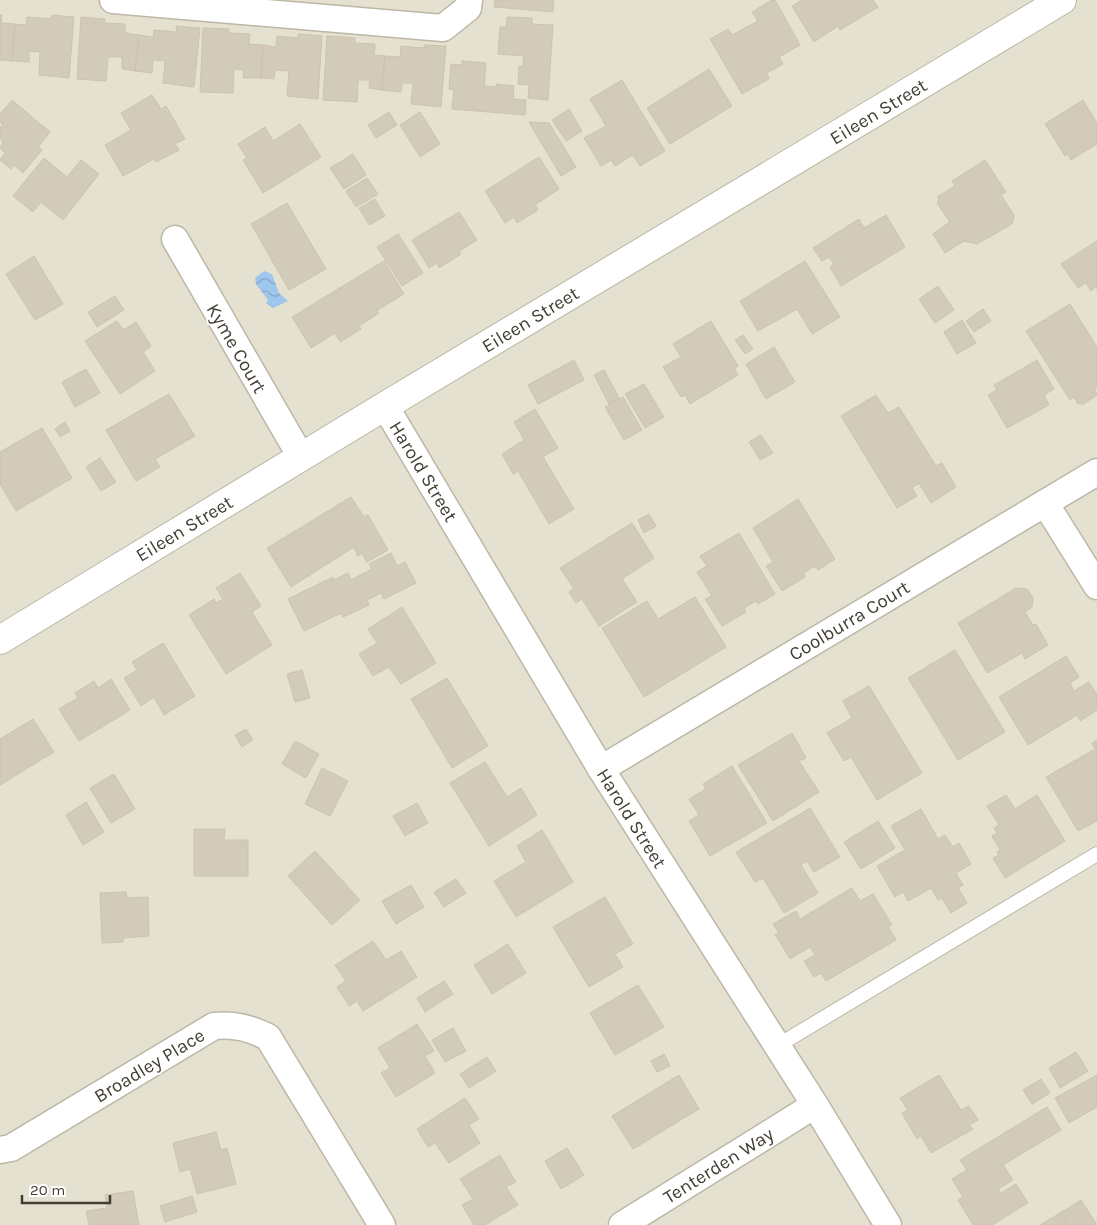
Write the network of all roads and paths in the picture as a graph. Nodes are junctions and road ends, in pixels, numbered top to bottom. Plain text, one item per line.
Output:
1 (113, 0) edge
2 (469, 0) edge
3 (1062, 0) edge
4 (175, 239) dead end
5 (385, 406) junction
6 (301, 457) junction
7 (1097, 472) edge
8 (1045, 503) junction
9 (1097, 586) edge
10 (0, 640) edge
11 (601, 769) junction
12 (1097, 854) edge
13 (777, 1046) junction
14 (815, 1105) junction
15 (0, 1150) edge
16 (382, 1225) edge
17 (622, 1225) edge
18 (888, 1225) edge

1 - 2 street
3 - 5 street, Eileen Street
4 - 6 street, Kyme Court
5 - 6 street, Eileen Street
5 - 11 street, Harold Street
6 - 10 street, Eileen Street
7 - 8 street, Coolburra Court
8 - 9 street
8 - 11 street, Coolburra Court
11 - 13 street, Harold Street
12 - 13 lane
13 - 14 street, Harold Street
14 - 17 street, Tenterden Way
14 - 18 street, Harold Street
15 - 16 street, Broadley Place

